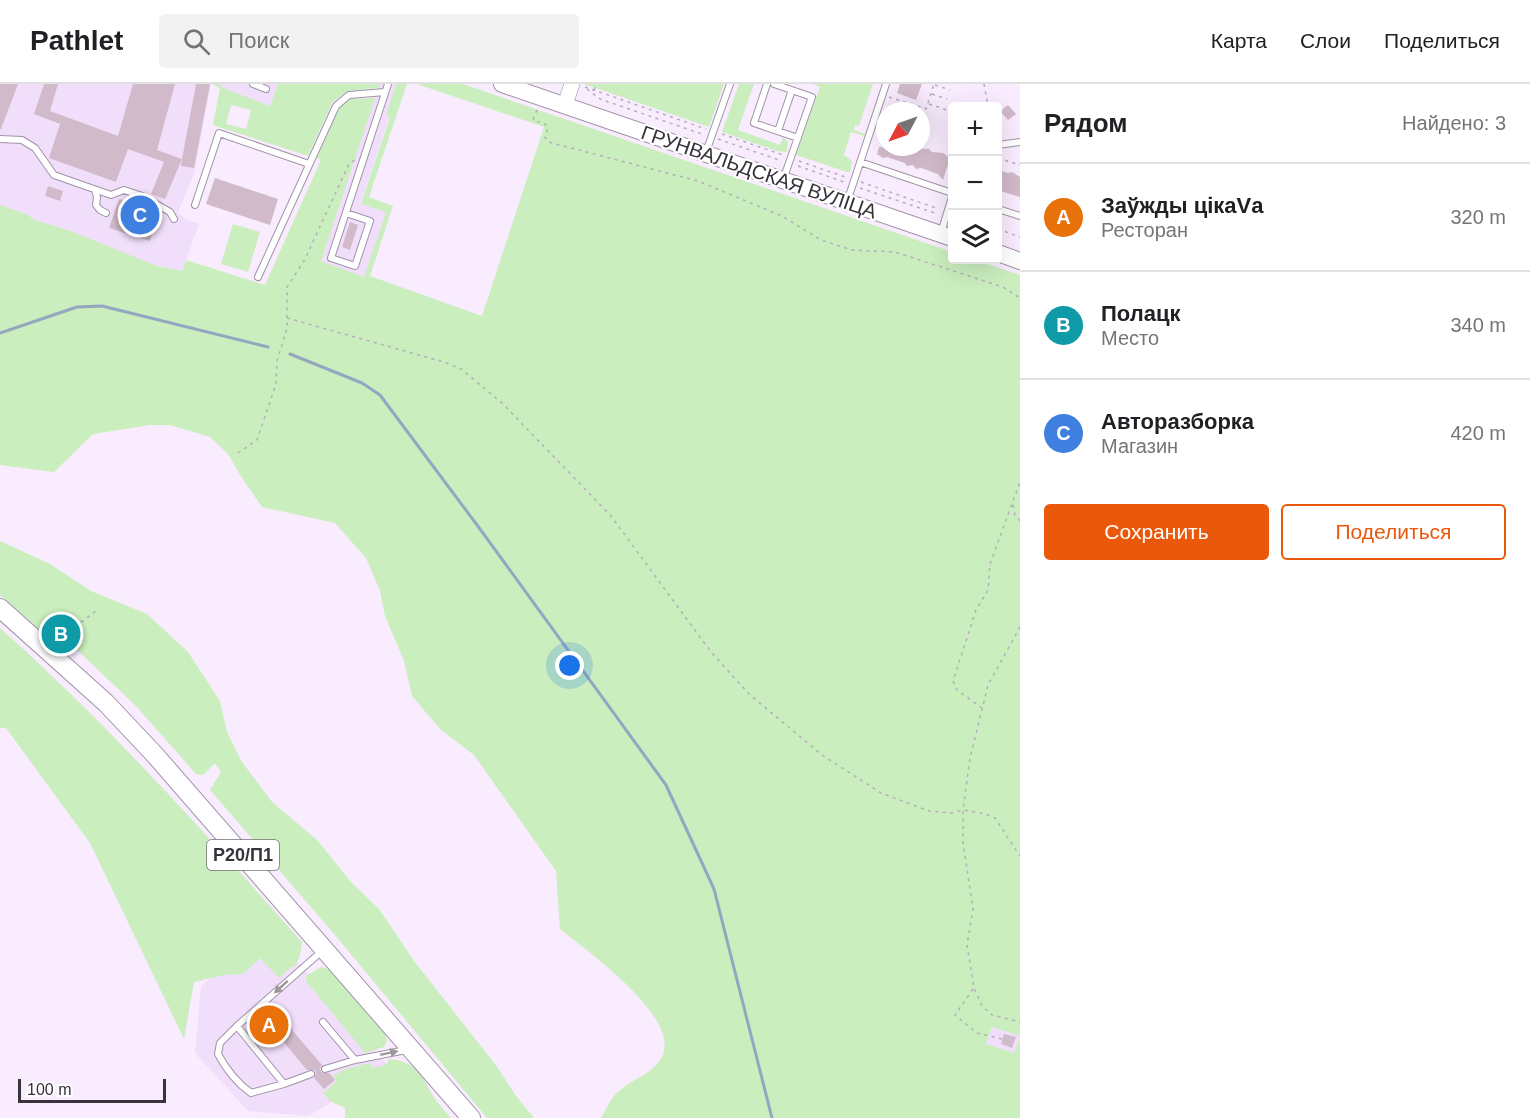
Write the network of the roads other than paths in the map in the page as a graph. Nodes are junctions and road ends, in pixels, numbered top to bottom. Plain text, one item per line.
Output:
1 (253, 84) edge
2 (388, 84) edge
3 (502, 84) edge
4 (729, 84) edge
5 (767, 84) edge
6 (774, 84) edge
7 (886, 84) edge
8 (579, 86) edge
9 (266, 89) dead end
10 (792, 90) junction
11 (385, 92) junction
12 (565, 105) junction
13 (778, 131) junction
14 (798, 138) junction
15 (0, 139) edge
16 (1016, 143) edge
17 (1020, 147) edge
18 (706, 154) junction
19 (860, 162) junction
20 (309, 164) junction
21 (783, 181) junction
22 (95, 190) junction
23 (948, 194) edge
24 (847, 202) junction
25 (195, 205) dead end
26 (948, 210) edge
27 (1001, 210) edge
28 (106, 213) dead end
29 (346, 213) junction
30 (1020, 216) edge
31 (174, 219) dead end
32 (946, 236) edge
33 (1002, 254) edge
34 (1020, 261) edge
35 (258, 277) dead end
36 (0, 608) edge
37 (325, 948) junction
38 (323, 1022) dead end
39 (237, 1026) junction
40 (412, 1049) junction
41 (355, 1060) junction
42 (325, 1069) dead end
43 (311, 1074) dead end
44 (284, 1084) junction
45 (471, 1118) edge

1 - 9 lane
2 - 11 lane
3 - 12 main road, ГРУНВАЛЬДСКАЯ ВУЛІЦА
4 - 18 lane
5 - 13 lane
6 - 10 lane
7 - 19 lane
8 - 12 street
10 - 13 lane
10 - 14 lane
11 - 20 lane
11 - 29 lane
12 - 18 main road, ГРУНВАЛЬДСКАЯ ВУЛІЦА
13 - 14 lane
14 - 21 lane
15 - 22 lane
16 - 17 lane
18 - 21 main road, ГРУНВАЛЬДСКАЯ ВУЛІЦА
19 - 23 lane
19 - 24 lane
20 - 25 lane
20 - 35 lane
21 - 24 main road, ГРУНВАЛЬДСКАЯ ВУЛІЦА
22 - 28 lane
22 - 31 lane
24 - 32 main road, ГРУНВАЛЬДСКАЯ ВУЛІЦА
26 - 32 lane
27 - 30 lane
29 - 29 lane
33 - 34 main road
36 - 37 main road, Р20/П1
37 -> 39 lane
37 - 40 main road, Р20/П1
38 - 41 lane
39 - 44 lane
39 - 44 lane
41 -> 40 lane
40 - 45 main road, Р20/П1
41 - 42 lane
43 - 44 lane

